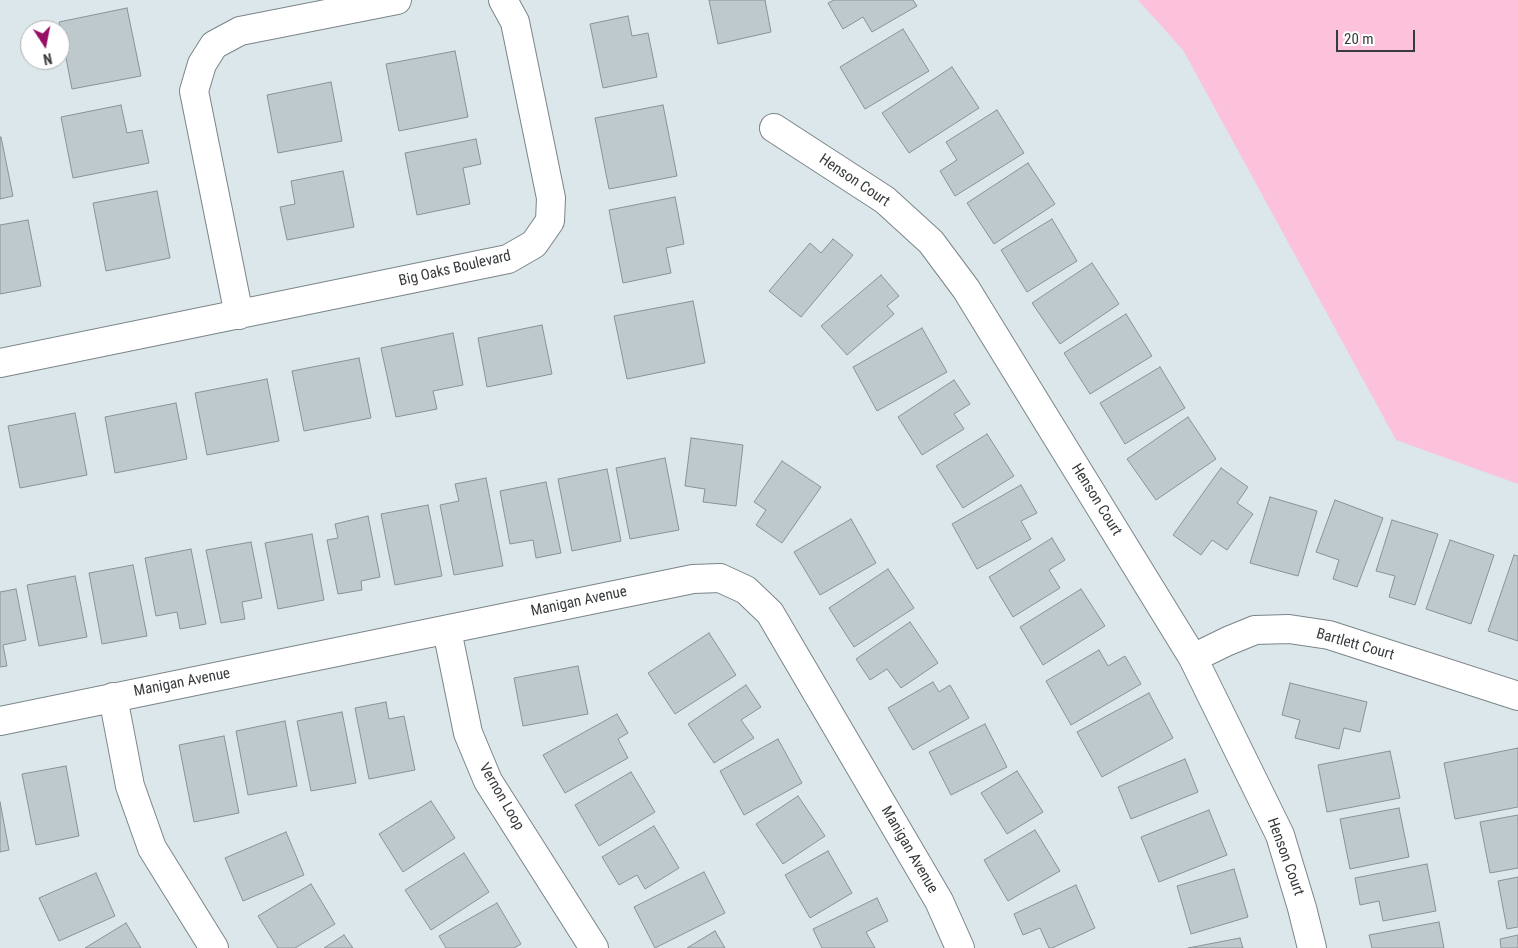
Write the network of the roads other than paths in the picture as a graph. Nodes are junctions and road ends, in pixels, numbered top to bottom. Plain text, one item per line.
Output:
1 (396, 0) edge
2 (503, 0) edge
3 (774, 128) dead end
4 (239, 315) junction
5 (0, 363) edge
6 (446, 630) junction
7 (1193, 658) junction
8 (1518, 696) edge
9 (113, 697) junction
10 (0, 721) edge
11 (214, 948) edge
12 (594, 948) edge
13 (960, 948) edge
14 (1312, 948) edge

1 - 4 street
2 - 4 street, Big Oaks Boulevard
3 - 7 street, Henson Court
4 - 5 street, Big Oaks Boulevard
6 - 9 street, Manigan Avenue
6 - 12 street, Vernon Loop
6 - 13 street, Manigan Avenue
7 - 8 street, Bartlett Court
7 - 14 street, Henson Court
9 - 10 street, Manigan Avenue
9 - 11 street

